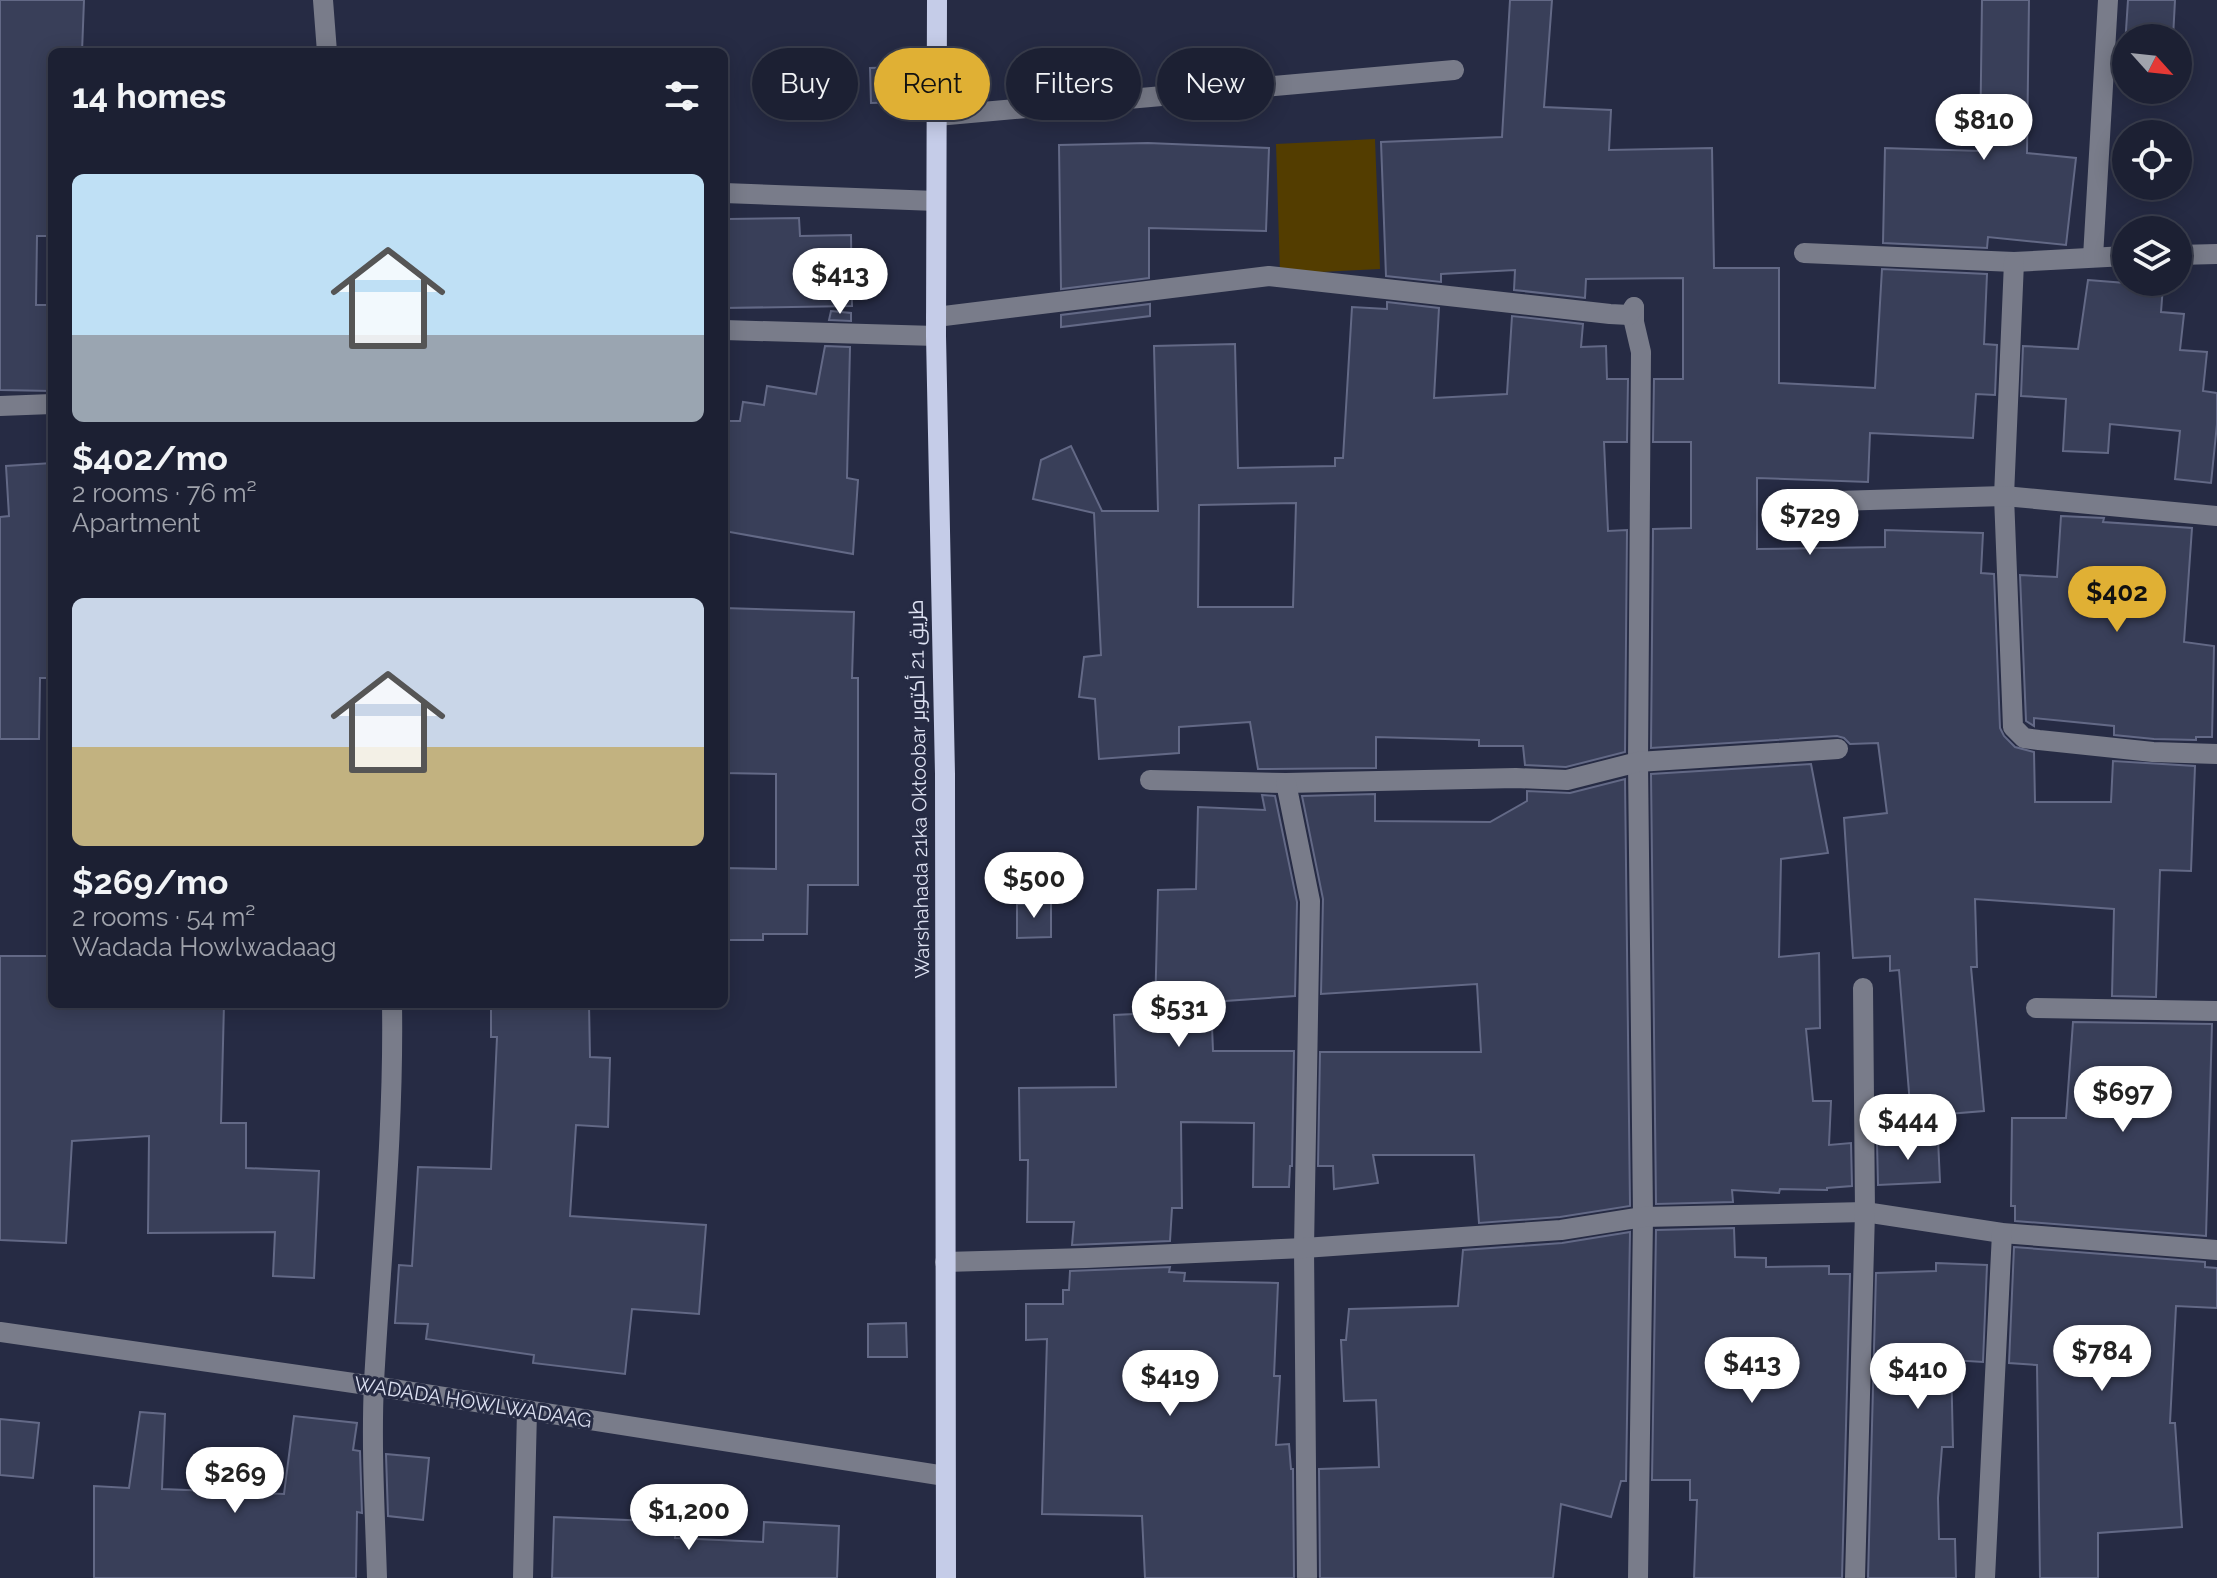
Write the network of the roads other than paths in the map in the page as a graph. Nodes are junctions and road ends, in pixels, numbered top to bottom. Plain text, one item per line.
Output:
1 (323, 0) edge
2 (937, 0) edge
3 (2108, 0) edge
4 (327, 48) edge
5 (937, 48) edge
6 (1454, 70) dead end
7 (990, 111) edge
8 (937, 120) edge
9 (728, 193) edge
10 (936, 201) junction
11 (1804, 253) dead end
12 (2217, 254) edge
13 (2192, 255) edge
14 (2112, 256) edge
15 (2093, 257) junction
16 (2014, 262) junction
17 (936, 327) junction
18 (728, 330) edge
19 (48, 404) edge
20 (0, 406) edge
21 (2004, 496) junction
22 (1803, 502) dead end
23 (2217, 516) edge
24 (1838, 749) dead end
25 (2217, 754) edge
26 (1638, 762) junction
27 (1150, 780) dead end
28 (1286, 783) junction
29 (1863, 988) dead end
30 (392, 1008) edge
31 (2036, 1008) dead end
32 (2217, 1011) edge
33 (1865, 1212) junction
34 (1643, 1217) junction
35 (2002, 1233) junction
36 (1304, 1248) junction
37 (2217, 1250) edge
38 (945, 1262) junction
39 (0, 1332) edge
40 (374, 1386) junction
41 (527, 1411) junction
42 (945, 1476) junction
43 (377, 1578) edge
44 (523, 1578) edge
45 (946, 1578) edge
46 (1307, 1578) edge
47 (1638, 1578) edge
48 (1855, 1578) edge
49 (1985, 1578) edge

1 - 4 street
2 - 5 main road, Warshahada 21ka Oktoobar طريق 21 أكتوبر
3 - 15 street
6 - 7 street
8 - 10 main road, Warshahada 21ka Oktoobar طريق 21 أكتوبر
9 - 10 street
10 - 17 main road, Warshahada 21ka Oktoobar طريق 21 أكتوبر
11 - 16 street
12 - 13 street
14 - 15 street
15 - 16 street
16 - 21 street
17 - 18 street
17 - 26 street
17 - 38 main road, Warshahada 21ka Oktoobar طريق 21 أكتوبر
19 - 20 street
21 - 22 street
21 - 23 street
21 - 25 street
24 - 26 street
26 - 28 street
26 - 34 street
27 - 28 street
28 - 36 street
29 - 33 street
30 - 40 street
31 - 32 street
33 - 34 street
33 - 35 street
33 - 48 street
34 - 36 street
34 - 47 street
35 - 37 street
35 - 49 street
36 - 38 street
36 - 46 street
38 - 42 main road, Warshahada 21ka Oktoobar طريق 21 أكتوبر
39 - 40 street, WADADA HOWLWADAAG
40 - 41 street, WADADA HOWLWADAAG
40 - 43 street
41 - 42 street, WADADA HOWLWADAAG
41 - 44 street
42 - 45 main road, Warshahada 21ka Oktoobar طريق 21 أكتوبر

